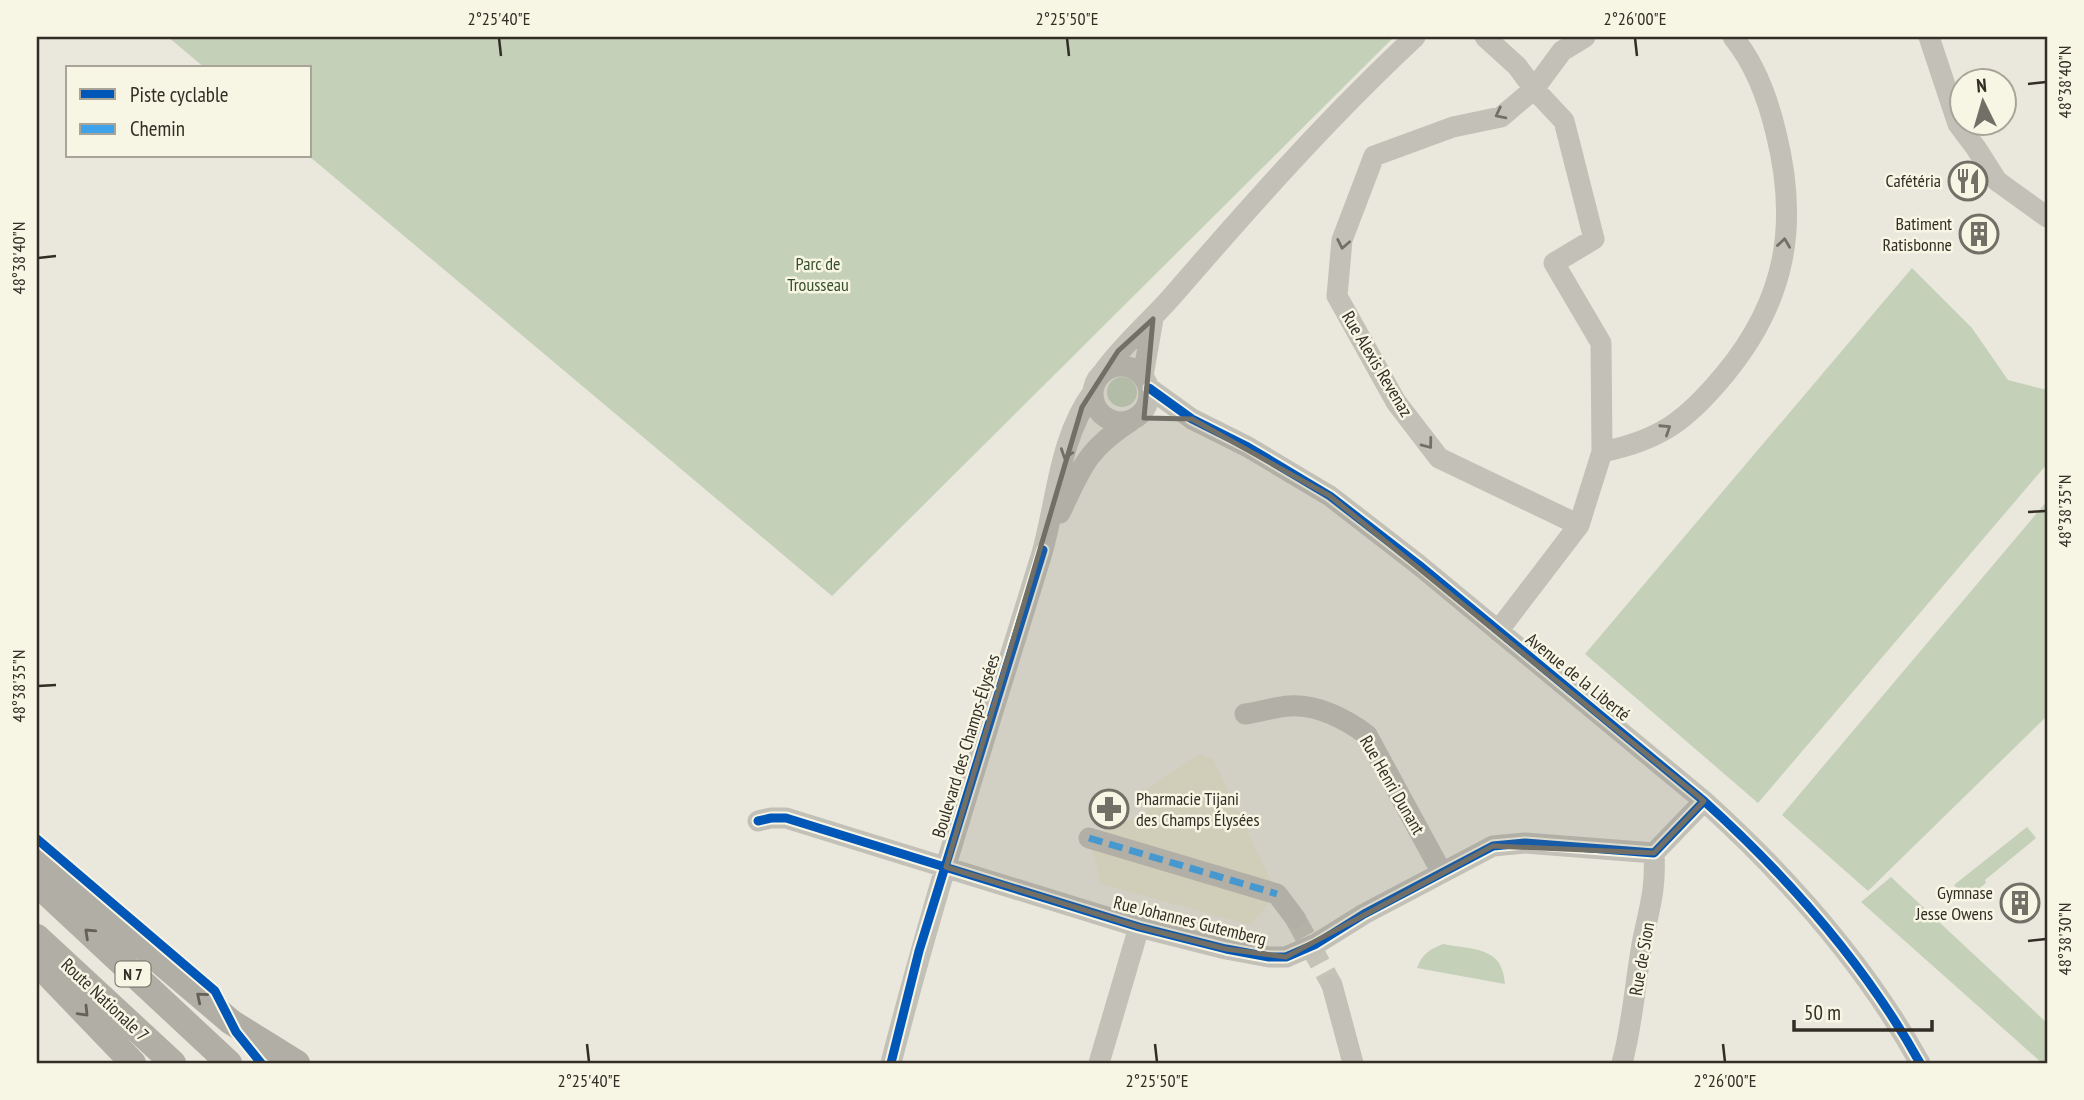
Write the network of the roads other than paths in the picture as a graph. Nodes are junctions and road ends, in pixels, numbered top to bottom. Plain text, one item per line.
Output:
1 (1415, 37) edge
2 (1485, 37) edge
3 (1585, 37) edge
4 (1733, 37) edge
5 (1929, 37) edge
6 (1534, 89) junction
7 (2047, 217) edge
8 (1153, 319) junction
9 (1104, 371) junction
10 (1146, 382) junction
11 (1093, 392) junction
12 (1134, 419) junction
13 (1192, 419) junction
14 (1602, 452) junction
15 (1579, 525) junction
16 (1043, 550) junction
17 (1498, 631) junction
18 (1245, 714) dead end
19 (1704, 801) junction
20 (758, 821) dead end
21 (1089, 838) dead end
22 (1654, 853) junction
23 (37, 857) edge
24 (946, 867) junction
25 (1442, 873) junction
26 (37, 884) edge
27 (1295, 918) tunnel mouth
28 (1139, 927) junction
29 (37, 937) edge
30 (919, 951) junction
31 (37, 962) edge
32 (1332, 985) tunnel mouth
33 (133, 1063) edge
34 (173, 1063) edge
35 (229, 1063) edge
36 (297, 1063) edge
37 (877, 1063) edge
38 (891, 1063) edge
39 (1099, 1063) edge
40 (1353, 1063) edge
41 (1622, 1063) edge
42 (1920, 1063) edge

1 - 8 street
2 - 6 street
3 - 6 street, Rue Alexis Revenaz
14 -> 4 street
5 - 7 street
6 - 14 street
6 -> 15 street, Rue Alexis Revenaz
8 - 9 street
8 - 10 street
9 - 10 street
9 - 11 street
10 - 12 street
10 - 13 street, Avenue de la Liberté
11 - 12 street
11 -> 16 street, Boulevard des Champs-Élysées
12 - 13 street, Avenue de la Liberté
12 - 16 street, Boulevard des Champs-Élysées
13 - 17 street, Avenue de la Liberté
14 - 15 street
15 - 17 street
16 - 24 street, Boulevard des Champs-Élysées
17 - 19 street, Avenue de la Liberté
18 - 25 street, Rue Henri Dunant
19 - 22 street
19 - 42 street, Avenue de la Liberté
20 - 24 street, Rue Johannes Gutemberg
21 - 27 street
22 - 25 street, Rue Johannes Gutemberg
22 - 41 street, Rue de Sion
36 -> 23 main road
24 - 28 street, Rue Johannes Gutemberg
24 - 30 street, Boulevard des Champs-Élysées
25 - 28 street, Rue Johannes Gutemberg
35 -> 26 main road, N 7
28 - 39 street
29 - 34 main road, Route Nationale 7 / N 7
30 - 37 street, Boulevard des Champs-Élysées
30 - 38 street, Boulevard des Champs-Élysées
31 -> 33 main road
32 - 40 street

